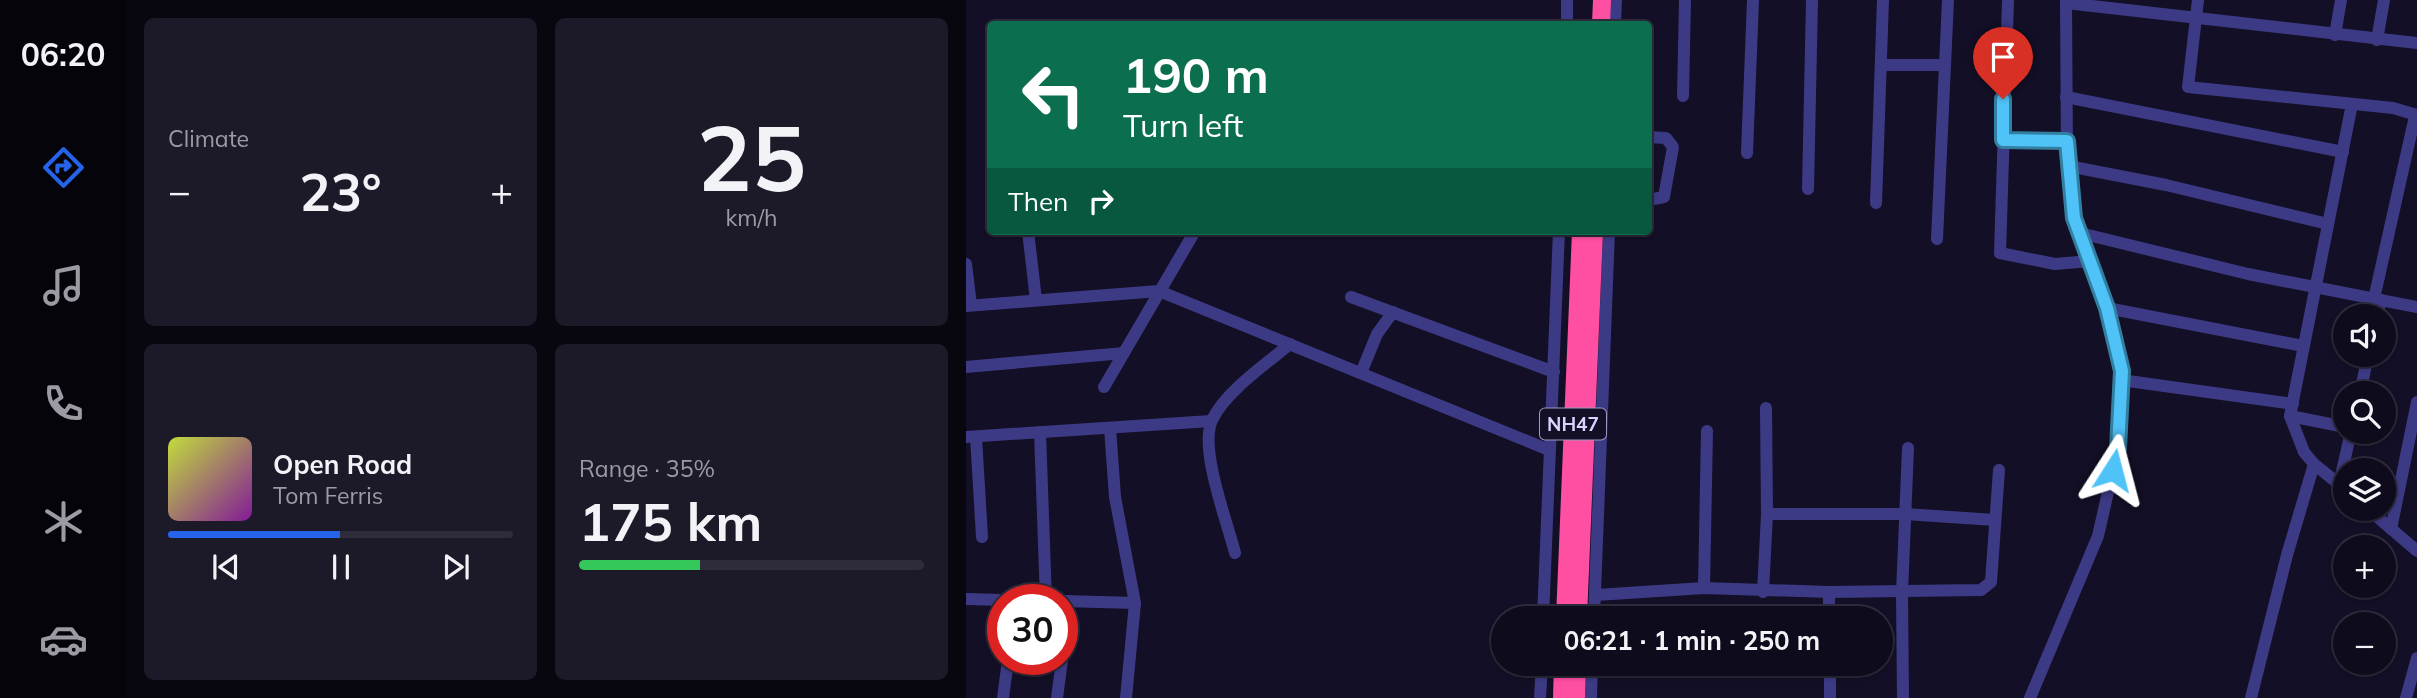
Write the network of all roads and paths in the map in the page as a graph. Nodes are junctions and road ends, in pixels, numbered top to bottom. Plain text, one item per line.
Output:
1 (1567, 0) edge
2 (1591, 0) edge
3 (1602, 0) edge
4 (1616, 0) edge
5 (1685, 0) edge
6 (1754, 0) edge
7 (1812, 0) edge
8 (1883, 0) edge
9 (1948, 0) edge
10 (2008, 0) edge
11 (2198, 0) edge
12 (2341, 0) edge
13 (2384, 0) edge
14 (2066, 2) edge
15 (2196, 18) junction
16 (1567, 21) edge
17 (1590, 21) edge
18 (1601, 21) edge
19 (1615, 21) edge
20 (2334, 35) junction
21 (2377, 40) junction
22 (2417, 43) edge
23 (1881, 65) junction
24 (1944, 65) junction
25 (1683, 96) dead end
26 (2066, 97) junction
27 (2352, 104) junction
28 (2416, 115) edge
29 (1652, 137) edge
30 (2003, 140) junction
31 (2067, 141) junction
32 (2343, 152) junction
33 (1747, 153) dead end
34 (2068, 166) junction
35 (1808, 188) dead end
36 (1652, 200) edge
37 (1876, 203) dead end
38 (2328, 224) junction
39 (2080, 233) junction
40 (1028, 235) edge
41 (1193, 235) edge
42 (1559, 235) edge
43 (1581, 235) edge
44 (1594, 235) edge
45 (1609, 235) edge
46 (1937, 239) dead end
47 (2090, 261) junction
48 (966, 264) edge
49 (2315, 287) junction
50 (1159, 291) junction
51 (1351, 296) dead end
52 (1036, 300) junction
53 (2377, 300) junction
54 (2377, 304) edge
55 (969, 306) edge
56 (2417, 307) edge
57 (2107, 308) junction
58 (1393, 312) junction
59 (1290, 344) junction
60 (2303, 346) junction
61 (1124, 353) junction
62 (966, 367) edge
63 (1554, 372) junction
64 (1361, 373) junction
65 (2121, 380) junction
66 (1104, 387) dead end
67 (2417, 402) edge
68 (1766, 408) dead end
69 (2292, 410) junction
70 (1211, 421) junction
71 (2333, 423) edge
72 (1110, 428) junction
73 (2414, 428) edge
74 (1707, 431) dead end
75 (1040, 432) junction
76 (971, 437) edge
77 (1908, 448) dead end
78 (1549, 450) junction
79 (2314, 464) junction
80 (1999, 470) dead end
81 (2333, 479) edge
82 (1767, 514) junction
83 (1905, 514) junction
84 (1995, 520) junction
85 (2381, 521) edge
86 (2390, 529) junction
87 (982, 537) dead end
88 (2417, 551) edge
89 (1235, 553) dead end
90 (1045, 584) edge
91 (1704, 588) junction
92 (1763, 592) junction
93 (1829, 592) junction
94 (1902, 593) junction
95 (1595, 594) junction
96 (966, 600) edge
97 (987, 600) edge
98 (1078, 601) edge
99 (1135, 603) junction
100 (1543, 606) edge
101 (1565, 606) edge
102 (1578, 606) edge
103 (1594, 606) edge
104 (1829, 606) edge
105 (2417, 658) edge
106 (1006, 675) edge
107 (1060, 675) edge
108 (1541, 676) edge
109 (1563, 676) edge
110 (1577, 676) edge
111 (1592, 676) edge
112 (1830, 676) edge
113 (1003, 698) edge
114 (1057, 698) edge
115 (1126, 698) edge
116 (1540, 698) edge
117 (1562, 698) edge
118 (1576, 698) edge
119 (1591, 698) edge
120 (1830, 698) edge
121 (1903, 698) edge
122 (2030, 698) edge
123 (2251, 698) edge
124 (2406, 698) edge

1 - 16 street
2 - 17 highway
3 - 18 highway
4 - 19 street
5 - 25 street
6 - 33 street
7 - 35 street
8 - 23 street
9 - 24 street
10 - 30 street
11 - 15 street
12 - 20 street
13 - 21 street
14 - 15 street
14 - 26 street
15 - 20 street
15 - 27 street
20 - 21 street
21 - 22 street
23 - 24 street
23 - 37 street
24 - 46 street
26 - 31 street
26 - 32 street
27 - 28 street
27 - 32 street
28 - 53 street
29 - 36 street
30 - 31 street
30 - 47 street
31 - 34 street
32 - 38 street
34 - 38 street
34 - 39 street
38 - 49 street
39 - 47 street
39 - 49 street
40 - 52 street
41 - 50 street
42 - 63 street
43 - 101 highway, NH47
44 - 102 highway, NH47
45 - 95 street
47 - 57 street
48 - 55 street
49 - 53 street
49 - 60 street
50 - 52 street
50 - 59 street
50 - 61 street
51 - 58 street
52 - 55 street
53 - 54 street
53 - 56 street
57 - 60 street
57 - 65 street
58 - 63 street
58 - 64 street
59 - 64 street
59 - 70 street
60 - 69 street
61 - 62 street
61 - 66 street
63 - 78 street
64 - 78 street
65 - 69 street
65 - 122 street
67 - 73 street
68 - 82 street
69 - 71 street
69 - 79 street
70 - 72 street
70 - 89 street
72 - 75 street
72 - 99 street
73 - 86 street
74 - 91 street
75 - 76 street
75 - 90 street
76 - 87 street
77 - 83 street
78 - 100 street
79 - 81 street
79 - 123 street
80 - 84 street
82 - 83 street
82 - 92 street
83 - 84 street
83 - 94 street
84 - 94 street
85 - 86 street
86 - 88 street
91 - 92 street
91 - 95 street
92 - 93 street
93 - 94 street
93 - 104 street
94 - 121 street
95 - 103 street
96 - 97 street
98 - 99 street
99 - 115 street
105 - 124 street
106 - 113 street
107 - 114 street
108 - 116 street
109 - 117 highway
110 - 118 highway
111 - 119 street
112 - 120 street

